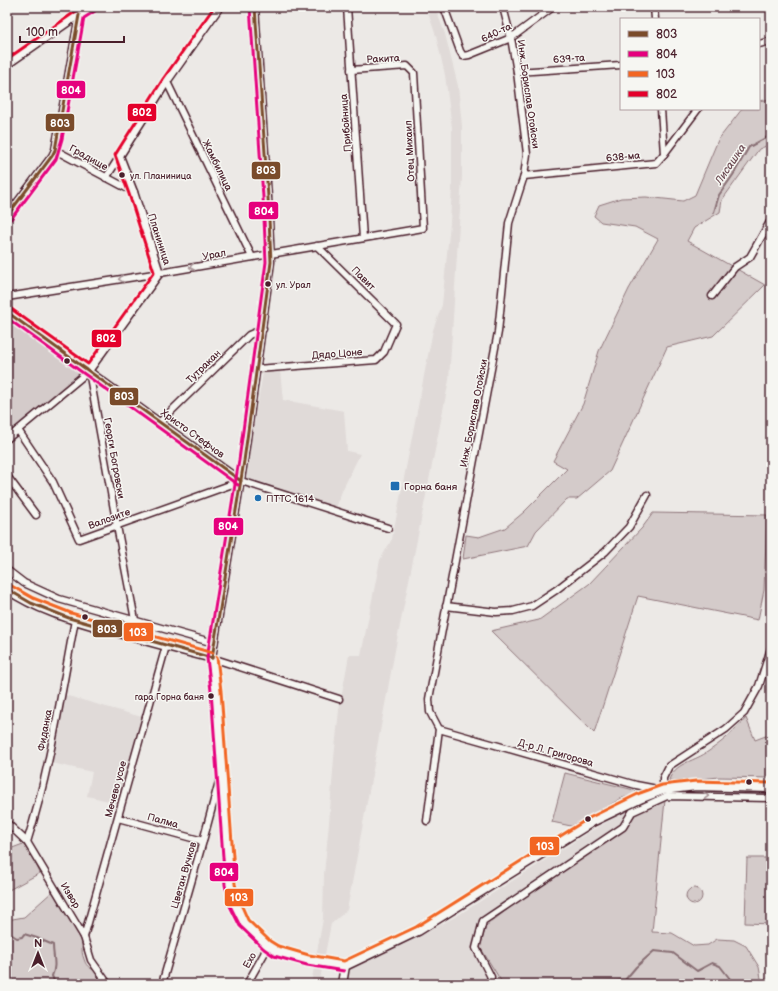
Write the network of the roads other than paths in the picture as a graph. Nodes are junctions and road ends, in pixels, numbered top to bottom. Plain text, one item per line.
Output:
1 (76, 7) edge
2 (93, 7) edge
3 (220, 7) edge
4 (255, 7) edge
5 (347, 7) edge
6 (444, 7) edge
7 (503, 7) edge
8 (553, 7) edge
9 (654, 7) edge
10 (79, 15) junction
11 (654, 18) edge
12 (511, 38) junction
13 (771, 41) edge
14 (760, 44) edge
15 (7, 65) edge
16 (620, 65) edge
17 (351, 70) junction
18 (518, 72) junction
19 (414, 73) joint
20 (167, 82) junction
21 (660, 110) edge
22 (697, 110) edge
23 (55, 150) junction
24 (664, 154) junction
25 (120, 156) junction
26 (524, 176) junction
27 (106, 178) junction
28 (134, 192) junction
29 (7, 216) edge
30 (771, 220) edge
31 (423, 228) joint
32 (363, 238) junction
33 (317, 246) junction
34 (272, 254) junction
35 (252, 257) junction
36 (160, 273) junction
37 (712, 296) dead end
38 (7, 297) edge
39 (7, 312) edge
40 (396, 324) joint
41 (263, 329) junction
42 (257, 369) junction
43 (89, 371) junction
44 (160, 422) junction
45 (18, 430) junction
46 (7, 439) edge
47 (7, 476) edge
48 (241, 481) junction
49 (647, 495) dead end
50 (36, 515) dead end
51 (117, 526) junction
52 (388, 528) dead end
53 (7, 570) edge
54 (7, 589) edge
55 (446, 606) junction
56 (75, 620) junction
57 (135, 620) junction
58 (214, 643) junction
59 (166, 646) junction
60 (771, 648) edge
61 (212, 658) junction
62 (339, 699) dead end
63 (438, 729) junction
64 (222, 770) junction
65 (771, 788) edge
66 (665, 793) junction
67 (771, 798) edge
68 (118, 818) junction
69 (427, 821) dead end
70 (7, 823) edge
71 (203, 841) junction
72 (27, 842) junction
73 (84, 937) junction
74 (267, 945) junction
75 (344, 966) junction
76 (108, 984) edge
77 (162, 984) edge
78 (247, 984) edge
79 (342, 984) edge
80 (489, 984) edge

1 - 10 street
2 - 10 street
3 - 20 street
4 - 34 street
5 - 17 street, Прибойница
6 - 12 street, 640-та
7 - 12 street, Инж. Борислав Огойски
8 - 12 street, 640-та
9 - 11 street
10 - 15 street
10 - 23 street
12 - 18 street, Инж. Борислав Огойски
13 - 14 street
16 - 18 street, 639-та
17 - 19 street, Ракита
17 - 32 street, Прибойница
18 - 26 street, Инж. Борислав Огойски
19 - 31 street, Отец Михаил
20 - 25 street
20 - 35 street, Жамбилица
21 - 24 street
22 - 24 street, 638-ма
23 - 27 street, Градище
23 - 29 street
24 - 26 street, 638-ма
25 - 27 street
25 - 28 street, Планиница
26 - 55 street, Инж. Борислав Огойски
27 - 28 street, Градище
28 - 36 street, Планиница
30 - 37 street
31 - 32 street, Урал
32 - 33 street, Урал
33 - 34 street, Урал
33 - 40 street, Павит
34 - 35 street, Урал
34 - 41 street
35 -> 36 street, Урал
36 -> 38 street, Урал
36 - 43 street, Планиница
39 - 43 street, Христо Стефчов
40 - 42 street, Дядо Цоне
41 - 42 street
41 - 44 street, Тутракан
42 - 48 street
43 - 44 street, Христо Стефчов
43 - 45 street, Планиница
43 - 51 street, Георги Богровски
44 - 48 street, Христо Стефчов
45 - 46 street, Планиница
45 - 51 street, Валозите
47 - 50 street
48 - 51 street, Валозите
48 - 52 street, Христо Стефчов
48 - 58 street
49 - 55 street
51 - 57 street, Георги Богровски
53 - 57 street
54 - 56 street
55 - 63 street, Инж. Борислав Огойски
56 - 59 street
56 - 72 street, Фиданка
57 - 58 street
58 - 61 street
59 - 61 street
59 - 68 street, Мечево усое
60 - 66 street
61 - 62 street
61 - 64 street
63 - 66 street, Д-р Л. Григорова
63 - 69 street
64 - 71 street, Цветан Вучков
64 - 74 street
65 - 66 street
66 -> 67 street, Д-р Л. Григорова
66 - 75 street
66 - 80 street
68 - 71 street, Палма
68 - 73 street, Мечево усое
70 - 72 street, Извор
71 - 77 street, Цветан Вучков
72 - 73 street, Извор
73 - 76 street, Извор
74 - 75 street
74 - 78 street, Ехо
75 - 79 street

